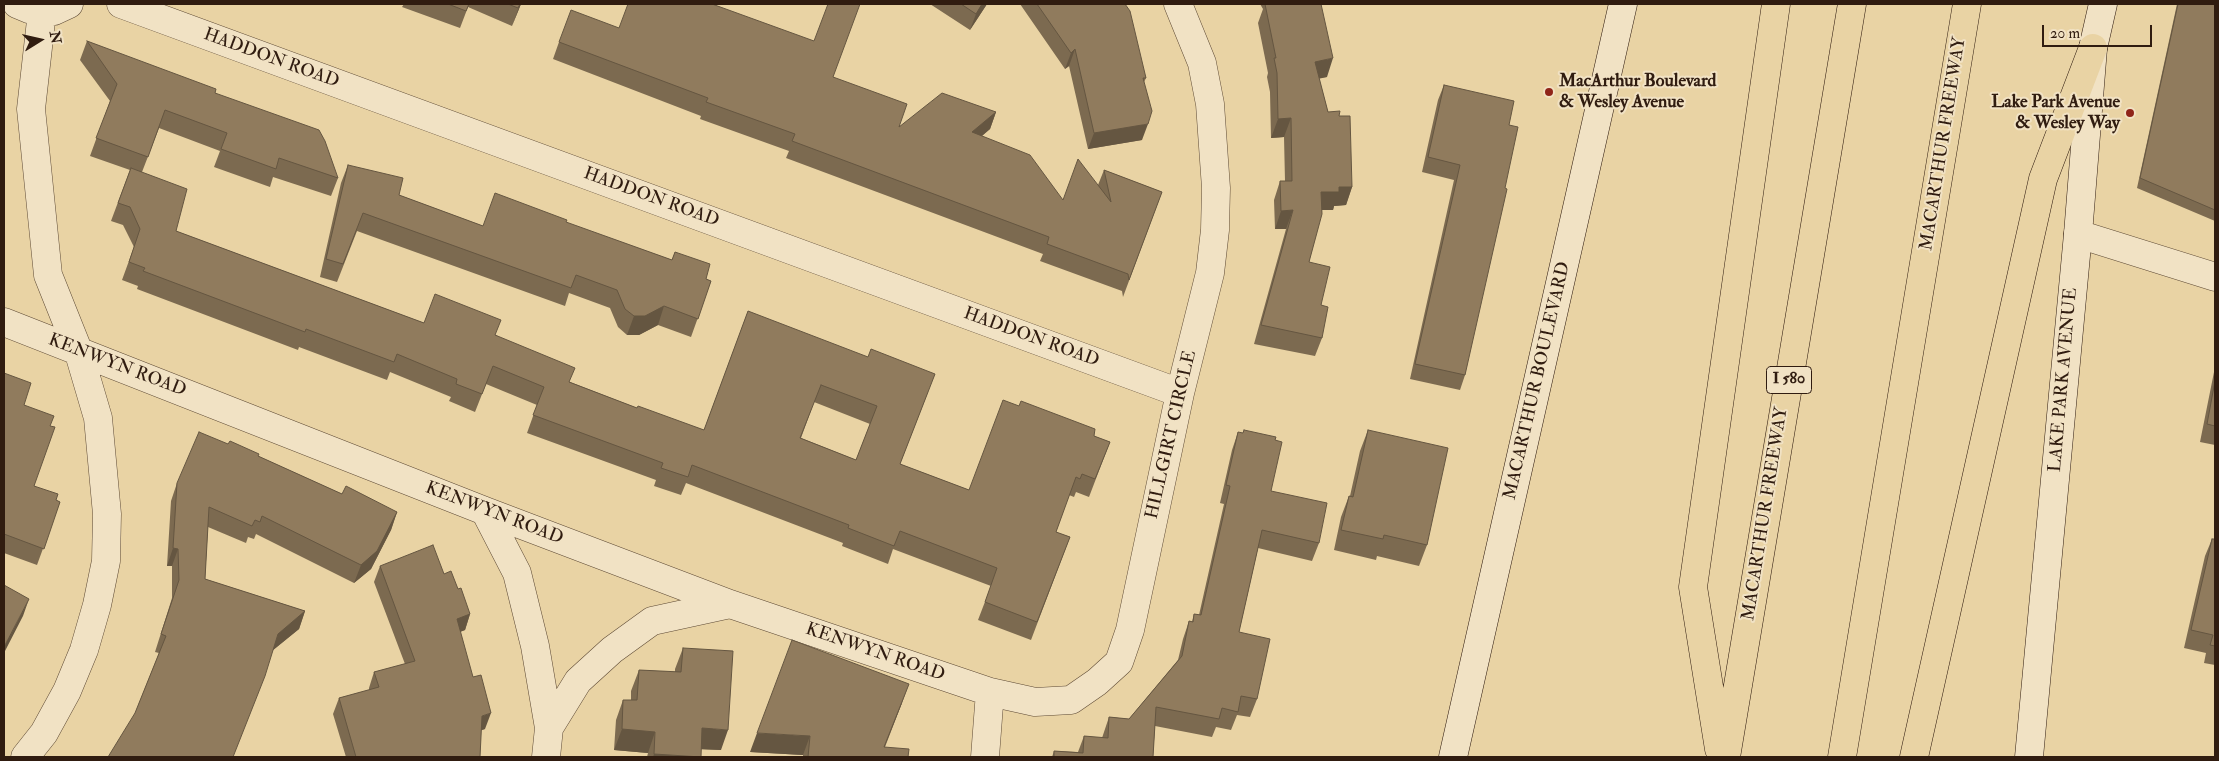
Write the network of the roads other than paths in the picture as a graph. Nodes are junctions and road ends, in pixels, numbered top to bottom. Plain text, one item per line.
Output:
1 (70, 4) edge
2 (121, 4) edge
3 (1178, 4) edge
4 (1623, 4) edge
5 (1776, 4) edge
6 (1852, 4) edge
7 (1968, 4) edge
8 (2103, 4) edge
9 (30, 8) edge
10 (2093, 48) junction
11 (2078, 234) junction
12 (2215, 277) edge
13 (4, 322) edge
14 (78, 350) junction
15 (1180, 393) junction
16 (485, 511) junction
17 (730, 604) junction
18 (990, 692) junction
19 (549, 728) junction
20 (26, 757) edge
21 (546, 757) edge
22 (985, 757) edge
23 (1453, 757) edge
24 (1720, 757) edge
25 (1726, 757) edge
26 (1842, 757) edge
27 (1914, 757) edge
28 (2030, 757) edge

1 - 9 street
2 - 15 street, HADDON ROAD
3 - 15 street, HILLGIRT CIRCLE
4 - 23 street, MACARTHUR BOULEVARD
5 - 24 highway
6 - 25 highway, MACARTHUR FREEWAY / I 580
7 - 26 highway, MACARTHUR FREEWAY
8 - 10 street, LAKE PARK AVENUE
9 - 14 street
10 - 11 street, LAKE PARK AVENUE
10 - 27 highway
11 - 12 street
11 - 28 street, LAKE PARK AVENUE
13 - 14 street, KENWYN ROAD
14 - 16 street, KENWYN ROAD
14 - 20 street
15 - 18 street, HILLGIRT CIRCLE
16 - 17 street, KENWYN ROAD
16 - 19 street
17 - 18 street, KENWYN ROAD
17 - 19 street
18 - 22 street
19 - 21 street

